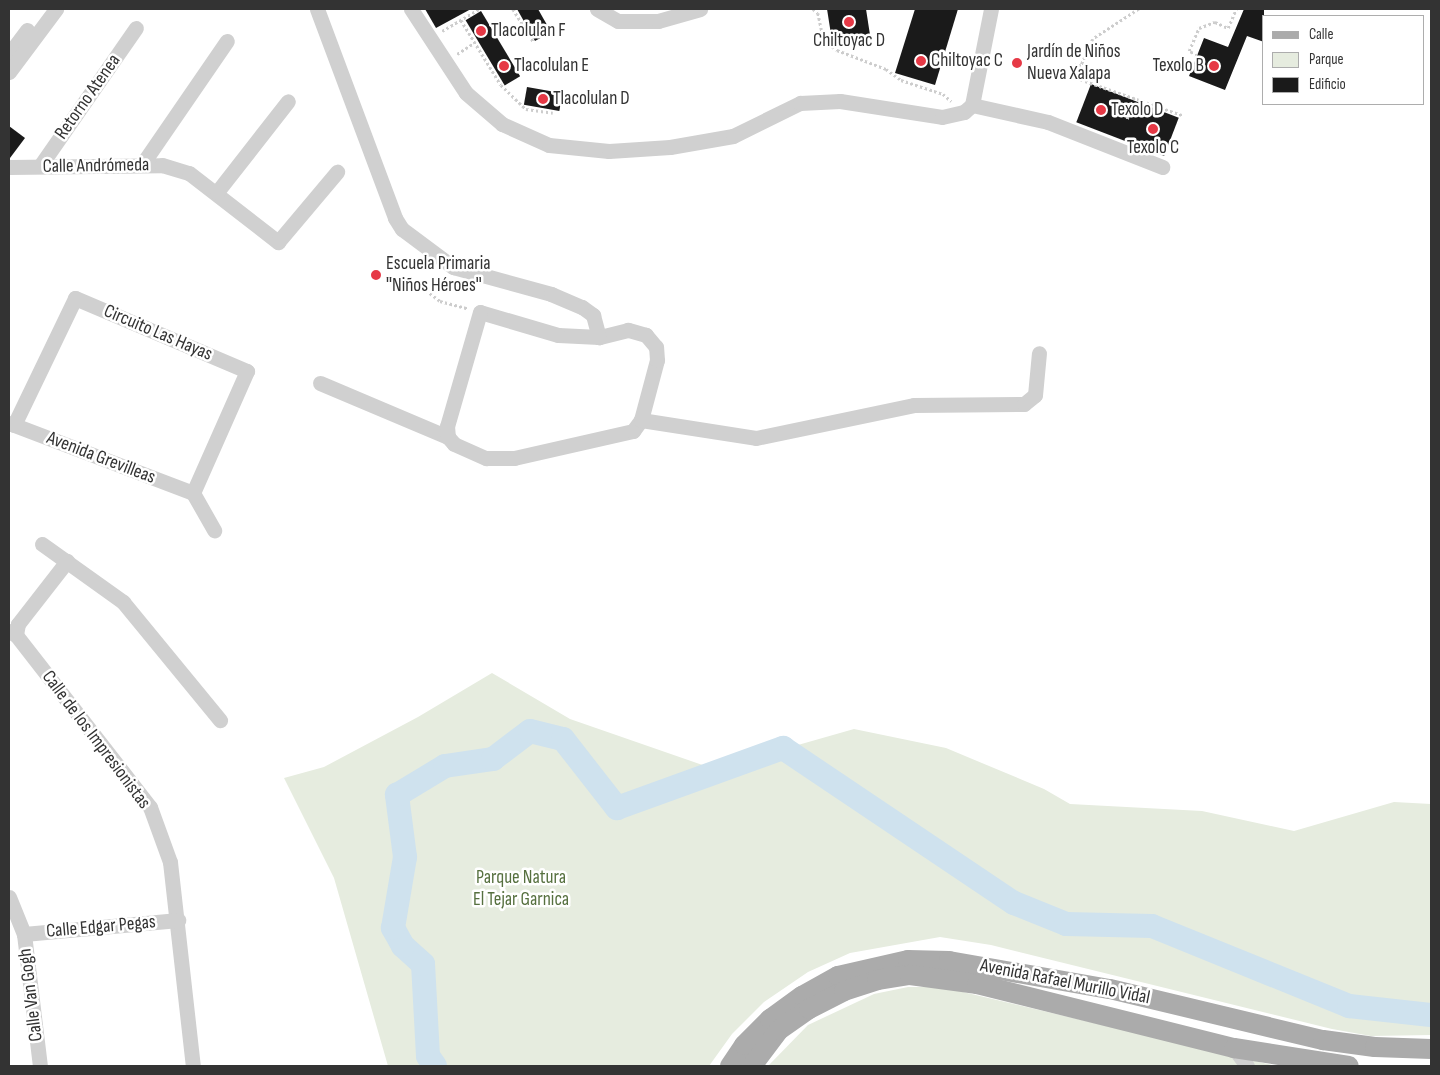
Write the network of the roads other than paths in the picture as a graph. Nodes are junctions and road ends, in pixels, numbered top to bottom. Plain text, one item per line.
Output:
1 (43, 9) edge
2 (56, 9) edge
3 (317, 9) edge
4 (411, 9) edge
5 (598, 9) edge
6 (700, 9) edge
7 (991, 9) edge
8 (136, 28) dead end
9 (227, 41) dead end
10 (9, 54) edge
11 (9, 72) edge
12 (288, 101) dead end
13 (968, 108) junction
14 (143, 164) junction
15 (40, 166) junction
16 (9, 167) edge
17 (1162, 167) dead end
18 (337, 172) dead end
19 (217, 192) junction
20 (599, 337) junction
21 (1039, 353) dead end
22 (320, 383) dead end
23 (641, 420) junction
24 (11, 424) edge
25 (448, 438) junction
26 (193, 493) junction
27 (214, 530) dead end
28 (42, 544) dead end
29 (67, 561) junction
30 (12, 633) edge
31 (220, 720) dead end
32 (9, 897) edge
33 (178, 920) junction
34 (24, 934) junction
35 (1234, 1048) junction
36 (1431, 1049) edge
37 (40, 1066) edge
38 (193, 1066) edge
39 (730, 1066) edge
40 (752, 1066) edge
41 (1247, 1066) edge
42 (1349, 1066) edge

1 - 10 street
2 - 11 street
3 - 20 street
4 - 13 street
5 - 6 street
7 - 13 street
8 - 15 street, Retorno Atenea
9 - 14 street
12 - 19 street
13 - 17 street
14 - 15 street, Calle Andrómeda
14 - 19 street, Calle Andrómeda
15 - 16 street, Calle Andrómeda
18 - 19 street, Calle Andrómeda
20 - 23 street
20 - 25 street
21 - 23 street
22 - 25 street
23 - 25 street
24 - 26 street, Avenida Grevilleas
24 - 26 street, Circuito Las Hayas
26 - 27 street
28 - 29 street
29 - 30 street
29 - 31 street
30 - 33 street, Calle de los Impresionistas
32 - 34 street, Calle Van Gogh
33 - 34 street, Calle Edgar Pegas
33 - 38 street, Calle de los Impresionistas
34 - 37 street, Calle Van Gogh
35 - 40 main road, Avenida Rafael Murillo Vidal
35 - 41 street
35 - 42 main road, Avenida Rafael Murillo Vidal
36 - 39 main road, Avenida Rafael Murillo Vidal

